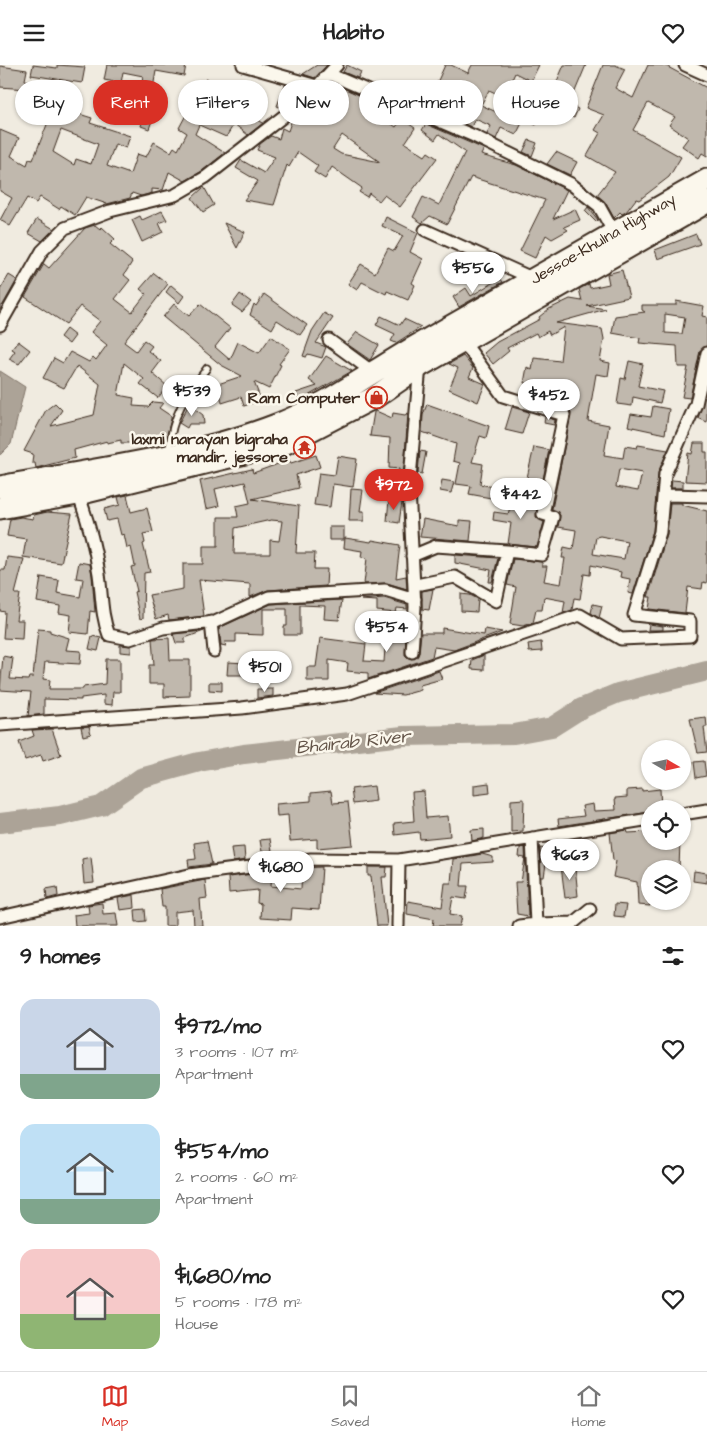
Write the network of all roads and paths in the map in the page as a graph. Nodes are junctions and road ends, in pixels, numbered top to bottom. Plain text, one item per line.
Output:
1 (242, 65) edge
2 (337, 65) edge
3 (685, 65) edge
4 (329, 74) junction
5 (707, 75) edge
6 (296, 80) edge
7 (323, 80) edge
8 (278, 121) edge
9 (707, 180) edge
10 (707, 202) edge
11 (425, 231) dead end
12 (614, 233) junction
13 (534, 279) junction
14 (0, 325) edge
15 (329, 340) dead end
16 (463, 341) junction
17 (707, 353) edge
18 (420, 366) junction
19 (207, 368) dead end
20 (374, 373) junction
21 (169, 455) junction
22 (0, 487) edge
23 (78, 495) junction
24 (668, 495) dead end
25 (707, 496) edge
26 (0, 508) edge
27 (507, 551) junction
28 (412, 557) junction
29 (421, 585) dead end
30 (415, 599) junction
31 (210, 622) junction
32 (214, 651) dead end
33 (412, 652) dead end
34 (0, 725) edge
35 (707, 810) edge
36 (691, 813) edge
37 (641, 820) edge
38 (532, 838) junction
39 (399, 860) junction
40 (590, 909) dead end
41 (0, 917) edge
42 (536, 924) junction
43 (398, 926) edge
44 (519, 926) edge

1 - 6 street
2 - 4 street
3 - 5 street
4 - 7 street
4 - 12 street
8 - 14 street
9 - 12 highway, Jessoe-Khulna Highway
10 - 16 highway, Jessoe-Khulna Highway
11 - 13 street
12 - 13 highway, Jessoe-Khulna Highway
13 - 20 highway, Jessoe-Khulna Highway
15 - 20 street
16 - 18 highway, Jessoe-Khulna Highway
16 - 27 street
17 - 34 street
18 - 23 highway, Jessoe-Khulna Highway
18 - 28 street
19 - 21 lane
20 - 21 highway, Jessoe-Khulna Highway
21 - 22 highway, Jessoe-Khulna Highway
23 - 26 highway, Jessoe-Khulna Highway
23 - 31 street
24 - 25 street
27 - 28 street
27 - 29 street
28 - 30 street
30 - 31 street
30 - 33 street
31 - 32 street
35 - 36 street
37 - 38 street
38 - 39 street
38 - 42 street
39 - 41 street
39 - 43 street
40 - 42 street
42 - 44 street

